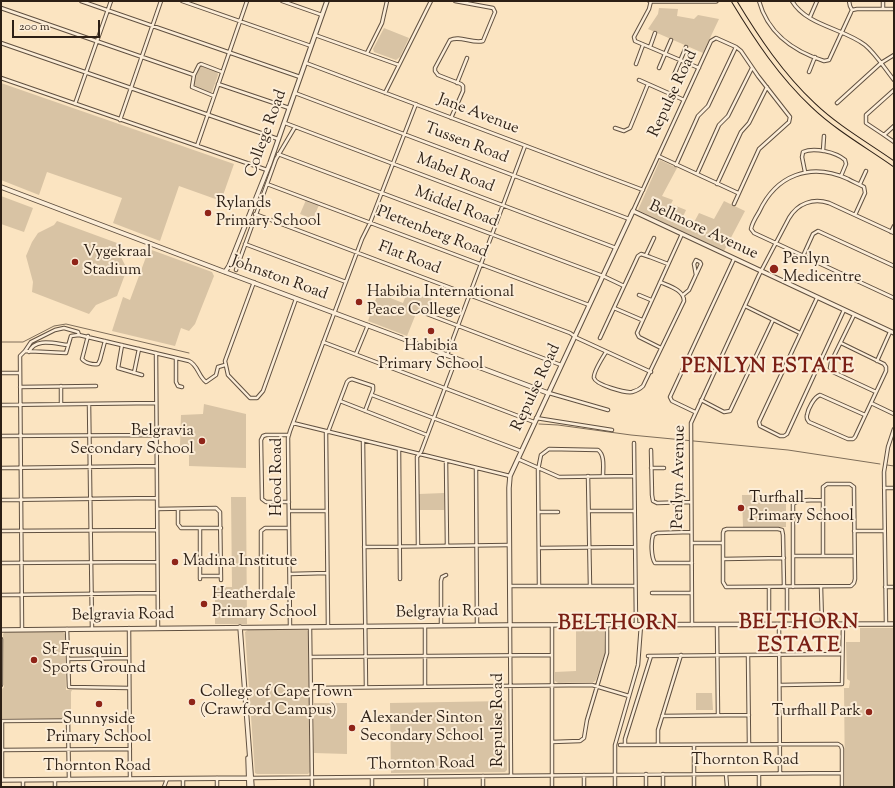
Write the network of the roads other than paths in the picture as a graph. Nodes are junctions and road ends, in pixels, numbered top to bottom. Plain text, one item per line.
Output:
1 (81, 1) edge
2 (111, 1) edge
3 (161, 1) edge
4 (182, 1) edge
5 (247, 1) edge
6 (282, 1) edge
7 (327, 1) edge
8 (388, 1) edge
9 (431, 1) edge
10 (455, 1) edge
11 (651, 1) edge
12 (681, 1) edge
13 (716, 1) edge
14 (734, 1) edge
15 (759, 1) edge
16 (792, 1) edge
17 (817, 1) edge
18 (849, 1) edge
19 (883, 1) edge
20 (1, 8) edge
21 (882, 9) junction
22 (108, 10) junction
23 (852, 10) junction
24 (894, 10) edge
25 (322, 15) junction
26 (810, 17) junction
27 (240, 21) junction
28 (152, 26) junction
29 (842, 32) junction
30 (655, 33) dead end
31 (315, 34) junction
32 (671, 40) dead end
33 (97, 41) junction
34 (1, 43) edge
35 (643, 45) junction
36 (312, 46) junction
37 (650, 47) junction
38 (686, 47) dead end
39 (736, 47) junction
40 (229, 52) junction
41 (367, 53) junction
42 (665, 54) junction
43 (894, 55) edge
44 (142, 57) junction
45 (815, 57) junction
46 (467, 58) dead end
47 (681, 60) junction
48 (306, 63) junction
49 (881, 63) junction
50 (400, 64) junction
51 (636, 64) dead end
52 (659, 68) dead end
53 (699, 68) junction
54 (752, 68) junction
55 (222, 72) junction
56 (809, 72) dead end
57 (86, 73) junction
58 (194, 75) junction
59 (674, 75) dead end
60 (301, 77) junction
61 (1, 79) edge
62 (639, 80) dead end
63 (894, 80) edge
64 (457, 83) junction
65 (218, 84) junction
66 (648, 84) junction
67 (767, 87) junction
68 (130, 88) junction
69 (894, 90) edge
70 (295, 93) junction
71 (385, 93) junction
72 (214, 96) junction
73 (684, 100) junction
74 (837, 103) dead end
75 (75, 104) junction
76 (416, 104) junction
77 (290, 108) junction
78 (207, 115) junction
79 (452, 118) junction
80 (120, 120) junction
81 (285, 123) junction
82 (894, 126) edge
83 (295, 127) junction
84 (615, 128) dead end
85 (404, 134) junction
86 (884, 135) junction
87 (824, 136) dead end
88 (279, 139) junction
89 (894, 142) edge
90 (197, 146) junction
91 (526, 146) junction
92 (823, 151) junction
93 (278, 154) junction
94 (658, 156) junction
95 (393, 164) junction
96 (894, 164) edge
97 (676, 165) junction
98 (268, 171) junction
99 (866, 171) dead end
100 (806, 172) junction
101 (696, 174) junction
102 (514, 175) junction
103 (841, 176) junction
104 (267, 184) junction
105 (717, 184) junction
106 (860, 184) junction
107 (1, 187) edge
108 (643, 190) junction
109 (382, 193) junction
110 (738, 194) junction
111 (734, 204) dead end
112 (503, 205) junction
113 (633, 212) junction
114 (256, 214) junction
115 (855, 215) junction
116 (630, 219) junction
117 (370, 223) junction
118 (894, 226) edge
119 (893, 233) edge
120 (682, 234) junction
121 (492, 235) junction
122 (654, 238) dead end
123 (245, 244) junction
124 (776, 244) junction
125 (616, 248) junction
126 (357, 252) junction
127 (646, 255) junction
128 (803, 256) junction
129 (734, 259) junction
130 (481, 264) junction
131 (668, 264) junction
132 (894, 266) edge
133 (236, 270) dead end
134 (225, 272) junction
135 (761, 272) junction
136 (696, 275) junction
137 (602, 276) junction
138 (254, 282) junction
139 (346, 282) junction
140 (660, 282) junction
141 (624, 286) junction
142 (469, 295) junction
143 (639, 295) dead end
144 (683, 295) junction
145 (296, 298) junction
146 (817, 298) junction
147 (894, 298) edge
148 (651, 300) junction
149 (589, 305) junction
150 (745, 306) junction
151 (614, 308) junction
152 (844, 310) junction
153 (334, 312) junction
154 (427, 314) dead end
155 (854, 315) junction
156 (642, 320) junction
157 (773, 320) junction
158 (368, 325) junction
159 (458, 325) junction
160 (800, 333) junction
161 (892, 333) edge
162 (79, 335) junction
163 (88, 336) junction
164 (575, 336) junction
165 (600, 338) dead end
166 (105, 340) junction
167 (323, 342) junction
168 (841, 343) junction
169 (68, 345) junction
170 (122, 345) junction
171 (661, 348) junction
172 (139, 349) junction
173 (25, 352) junction
174 (29, 352) junction
175 (606, 352) junction
176 (156, 353) junction
177 (356, 354) junction
178 (447, 355) junction
179 (176, 358) junction
180 (456, 359) junction
181 (877, 361) junction
182 (561, 364) junction
183 (225, 365) junction
184 (20, 372) junction
185 (651, 372) junction
186 (1, 373) edge
187 (134, 373) junction
188 (142, 375) dead end
189 (61, 386) junction
190 (96, 386) dead end
191 (20, 387) junction
192 (182, 387) dead end
193 (445, 388) junction
194 (876, 392) junction
195 (548, 393) junction
196 (372, 395) junction
197 (701, 400) junction
198 (340, 401) junction
199 (156, 403) junction
200 (871, 403) junction
201 (20, 404) junction
202 (61, 404) junction
203 (89, 404) junction
204 (1, 405) edge
205 (608, 410) dead end
206 (365, 411) junction
207 (695, 412) junction
208 (894, 414) edge
209 (865, 415) junction
210 (434, 418) junction
211 (535, 420) junction
212 (293, 423) junction
213 (894, 429) edge
214 (612, 430) dead end
215 (327, 432) junction
216 (89, 435) junction
217 (156, 435) junction
218 (289, 435) junction
219 (427, 435) junction
220 (1, 436) edge
221 (20, 436) junction
222 (363, 441) junction
223 (634, 443) dead end
224 (399, 449) junction
225 (651, 450) dead end
226 (521, 451) junction
227 (419, 454) junction
228 (518, 458) junction
229 (446, 461) junction
230 (156, 466) junction
231 (89, 467) junction
232 (538, 467) junction
233 (1, 468) edge
234 (20, 468) junction
235 (476, 468) junction
236 (651, 468) junction
237 (664, 468) dead end
238 (510, 476) junction
239 (588, 476) junction
240 (603, 476) junction
241 (634, 476) junction
242 (884, 488) junction
243 (894, 488) edge
244 (157, 498) junction
245 (90, 499) junction
246 (1, 500) edge
247 (21, 500) junction
248 (823, 500) junction
249 (289, 502) junction
250 (691, 502) junction
251 (178, 508) junction
252 (157, 509) junction
253 (289, 511) junction
254 (326, 511) junction
255 (589, 511) junction
256 (634, 511) junction
257 (538, 512) junction
258 (558, 512) dead end
259 (200, 528) junction
260 (220, 528) junction
261 (289, 528) junction
262 (157, 530) junction
263 (1, 531) edge
264 (21, 531) junction
265 (91, 531) junction
266 (854, 531) junction
267 (884, 531) junction
268 (691, 532) junction
269 (722, 543) junction
270 (692, 544) junction
271 (400, 546) junction
272 (418, 546) junction
273 (447, 546) junction
274 (476, 546) junction
275 (509, 546) junction
276 (364, 547) junction
277 (589, 547) junction
278 (634, 547) junction
279 (539, 548) junction
280 (793, 556) junction
281 (823, 556) junction
282 (854, 556) junction
283 (784, 558) junction
284 (723, 559) junction
285 (91, 562) junction
286 (157, 562) junction
287 (1, 563) edge
288 (21, 563) junction
289 (692, 563) junction
290 (327, 573) junction
291 (290, 574) junction
292 (446, 575) dead end
293 (400, 579) dead end
294 (510, 586) junction
295 (539, 586) junction
296 (590, 586) junction
297 (635, 586) junction
298 (769, 587) junction
299 (785, 587) junction
300 (793, 587) junction
301 (821, 587) junction
302 (885, 587) junction
303 (894, 587) edge
304 (157, 593) junction
305 (652, 593) dead end
306 (692, 593) junction
307 (91, 594) junction
308 (1, 595) edge
309 (22, 595) junction
310 (290, 597) junction
311 (787, 611) dead end
312 (822, 624) junction
313 (843, 624) junction
314 (886, 624) junction
315 (894, 624) edge
316 (441, 625) junction
317 (477, 625) junction
318 (510, 625) junction
319 (552, 625) junction
320 (607, 625) junction
321 (636, 625) junction
322 (641, 625) junction
323 (692, 625) junction
324 (717, 625) junction
325 (770, 625) junction
326 (779, 625) junction
327 (365, 626) junction
328 (425, 626) junction
329 (240, 627) junction
330 (290, 627) junction
331 (310, 627) junction
332 (328, 627) junction
333 (128, 628) junction
334 (158, 628) junction
335 (22, 629) junction
336 (68, 629) junction
337 (92, 629) junction
338 (1, 630) edge
339 (1, 639) edge
340 (748, 654) junction
341 (780, 654) junction
342 (842, 654) junction
343 (511, 655) junction
344 (552, 655) junction
345 (681, 655) junction
346 (718, 655) junction
347 (425, 656) junction
348 (311, 657) junction
349 (366, 657) junction
350 (129, 658) junction
351 (68, 659) junction
352 (1, 685) edge
353 (552, 685) junction
354 (780, 685) junction
355 (511, 686) junction
356 (597, 686) junction
357 (366, 687) junction
358 (425, 687) junction
359 (129, 688) junction
360 (311, 688) junction
361 (629, 696) junction
362 (718, 715) junction
363 (749, 715) junction
364 (662, 716) junction
365 (68, 720) junction
366 (130, 720) junction
367 (1, 721) edge
368 (552, 742) junction
369 (749, 744) junction
370 (780, 744) junction
371 (620, 745) dead end
372 (625, 745) junction
373 (658, 745) junction
374 (694, 745) junction
375 (130, 749) junction
376 (2, 750) edge
377 (69, 750) junction
378 (759, 773) junction
379 (780, 773) junction
380 (842, 773) junction
381 (614, 774) junction
382 (646, 774) junction
383 (663, 774) junction
384 (694, 774) junction
385 (726, 774) junction
386 (552, 775) junction
387 (584, 775) junction
388 (426, 776) junction
389 (483, 776) junction
390 (512, 776) junction
391 (312, 777) junction
392 (372, 777) junction
393 (217, 778) junction
394 (250, 778) junction
395 (130, 779) junction
396 (167, 779) junction
397 (183, 779) junction
398 (2, 780) edge
399 (23, 780) junction
400 (55, 780) junction
401 (69, 780) junction
402 (23, 787) edge
403 (55, 787) edge
404 (164, 787) edge
405 (183, 787) edge
406 (217, 787) edge
407 (250, 787) edge
408 (312, 787) edge
409 (372, 787) edge
410 (426, 787) edge
411 (483, 787) edge
412 (552, 787) edge
413 (584, 787) edge
414 (614, 787) edge
415 (646, 787) edge
416 (663, 787) edge
417 (694, 787) edge
418 (726, 787) edge
419 (759, 787) edge
420 (842, 787) edge

1 - 22 street
2 - 22 street
3 - 28 street
4 - 27 street
5 - 27 street
6 - 25 street
7 - 25 street, College Road
8 - 41 street
9 - 50 street
10 - 64 street
11 - 12 street
11 - 35 street
12 - 13 street
14 - 96 main road
15 - 45 street
16 - 26 street
17 - 26 street
18 - 23 street
19 - 21 street
20 - 33 street
21 - 23 street
21 - 24 street
22 - 28 street
22 - 33 street
23 - 29 street
25 - 31 street, College Road
26 - 29 street
27 - 36 street
27 - 40 street
28 - 40 street
28 - 44 street
29 - 45 street
29 - 49 street
30 - 37 street
31 - 36 street, College Road
31 - 41 street
32 - 42 street
33 - 44 street
33 - 57 street
34 - 57 street
35 - 37 street
35 - 51 street
36 - 48 street, College Road
37 - 42 street
38 - 47 street
39 - 53 street, Repulse Road
39 - 54 street
39 - 97 street
40 - 55 street
40 - 60 street
41 - 50 street
42 - 47 street
42 - 52 street
43 - 49 street
44 - 58 street
44 - 68 street
45 - 56 street
46 - 64 street
47 - 53 street
47 - 59 street
48 - 60 street, College Road
48 - 71 street, Jane Avenue
49 - 63 street
49 - 74 street
50 - 71 street
53 - 73 street, Repulse Road
54 - 67 street
54 - 101 street
55 - 58 street
55 - 65 street
57 - 68 street
57 - 75 street
58 - 72 street
60 - 70 street, College Road
61 - 75 street
62 - 66 street
64 - 79 street
65 - 72 street
65 - 77 street
66 - 73 street
66 - 84 street
67 - 105 street
67 - 110 street
68 - 78 street
68 - 80 street
69 - 86 street
70 - 77 street, College Road
70 - 85 street, Tussen Road
71 - 76 street, Jane Avenue
72 - 78 street
73 - 94 street, Repulse Road
75 - 80 street
76 - 79 street, Jane Avenue
76 - 85 street, Hood Road
77 - 81 street, College Road
78 - 88 street
78 - 90 street
79 - 91 street, Jane Avenue
80 - 90 street
81 - 83 street, Mabel Road
81 - 88 street, College Road
82 - 86 street
83 - 93 street
83 - 95 street, Mabel Road
85 - 95 street, Hood Road
85 - 102 street, Tussen Road
86 - 89 street
87 - 92 street
88 - 98 street, College Road
90 - 98 street
91 - 102 street
91 - 108 street, Jane Avenue
92 - 100 street
92 - 103 street
93 - 104 street
93 - 109 street, Middel Road
94 - 97 street
94 - 108 street, Repulse Road
95 - 109 street, Hood Road
95 - 112 street, Mabel Road
97 - 101 street
98 - 134 street, College Road
99 - 106 street
100 - 103 street
100 - 124 street
101 - 105 street
102 - 112 street
102 - 116 street, Tussen Road
103 - 106 street
104 - 114 street
104 - 117 street, Plettenberg Road
105 - 110 street
106 - 115 street
107 - 134 street, Johnston Road
108 - 113 street, Repulse Road
109 - 117 street, Hood Road
109 - 121 street, Middel Road
110 - 111 street
112 - 121 street
112 - 125 street, Mabel Road
113 - 116 street, Repulse Road
113 - 120 street, Bellmore Avenue
114 - 123 street
114 - 126 street, Flat Road
115 - 119 street, Penlyn Avenue
115 - 124 street, Penlyn Avenue
116 - 125 street, Repulse Road
117 - 126 street, Hood Road
117 - 130 street, Plettenberg Road
118 - 119 street
120 - 129 street, Bellmore Avenue
120 - 131 street
121 - 130 street
121 - 137 street, Middel Road
122 - 127 street
123 - 133 street
123 - 139 street
124 - 128 street
124 - 135 street, Penlyn Avenue
125 - 137 street, Repulse Road
126 - 139 street, Hood Road
126 - 142 street, Flat Road
127 - 131 street
127 - 141 street
128 - 132 street
128 - 147 street
129 - 135 street, Bellmore Avenue
129 - 207 street
130 - 142 street
130 - 149 street, Plettenberg Road
131 - 140 street
134 - 138 street, Johnston Road
135 - 146 street, Bellmore Avenue
135 - 150 street, Penlyn Avenue
136 - 136 street
136 - 144 street
137 - 141 street, Middel Road
137 - 149 street, Repulse Road
138 - 145 street, Johnston Road
138 - 183 street
139 - 153 street, Hood Road
140 - 144 street
140 - 148 street
141 - 151 street
142 - 159 street
142 - 164 street, Flat Road
143 - 148 street
144 - 171 street
145 - 153 street, Johnston Road
145 - 183 street
146 - 152 street, Bellmore Avenue
146 - 160 street
148 - 156 street
149 - 164 street, Repulse Road
150 - 157 street
150 - 197 street, Penlyn Avenue
151 - 156 street
151 - 165 street
152 - 155 street, Bellmore Avenue
152 - 160 street
153 - 158 street, Johnston Road
153 - 167 street, Hood Road
154 - 159 street
155 - 161 street, Bellmore Avenue
155 - 168 street
156 - 171 street
157 - 160 street
157 - 197 street
158 - 177 street
158 - 178 street, Johnston Road
159 - 178 street
159 - 182 street
161 - 181 street
162 - 163 street
162 - 169 street
162 - 173 street
163 - 166 street
163 - 166 street
164 - 175 street, Flat Road
164 - 182 street, Repulse Road
166 - 170 street
167 - 177 street
167 - 212 street, Hood Road
168 - 181 street
168 - 194 street
169 - 174 street
169 - 174 street
170 - 172 street
170 - 187 street
171 - 185 street
172 - 176 street
172 - 187 street
173 - 174 street
173 - 184 street
175 - 185 street, Flat Road
175 - 185 street
176 - 179 street
176 - 199 street
177 - 193 street
178 - 180 street, Johnston Road
179 - 183 street
179 - 192 street
180 - 193 street
180 - 195 street, Johnston Road
181 - 194 street
182 - 195 street, Repulse Road
184 - 186 street
184 - 191 street
187 - 188 street
189 - 190 street
189 - 191 street
189 - 202 street
191 - 201 street
193 - 210 street
193 - 211 street
194 - 200 street
195 - 205 street
195 - 211 street, Repulse Road
196 - 198 street
196 - 206 street
196 - 210 street
197 - 207 street, Penlyn Avenue
198 - 206 street
198 - 215 street
199 - 203 street
199 - 217 street
200 - 208 street
200 - 209 street
201 - 202 street
201 - 204 street
201 - 221 street
202 - 203 street
203 - 216 street
206 - 219 street
207 - 250 street, Penlyn Avenue
209 - 209 street
210 - 219 street
210 - 226 street
211 - 214 street
211 - 226 street, Repulse Road
212 - 215 street
212 - 218 street, Hood Road
213 - 242 street
215 - 222 street
215 - 254 street
216 - 217 street
216 - 221 street
216 - 231 street
217 - 230 street
218 - 249 street, Hood Road
218 - 249 street
219 - 227 street
220 - 221 street
221 - 234 street
222 - 224 street
222 - 276 street
223 - 241 street
224 - 227 street
224 - 271 street
225 - 236 street
226 - 228 street, Repulse Road
227 - 229 street
227 - 272 street
228 - 232 street
228 - 238 street, Repulse Road
229 - 235 street
229 - 273 street
230 - 231 street
230 - 244 street
231 - 234 street
231 - 245 street
232 - 239 street
232 - 240 street
232 - 257 street
233 - 234 street
234 - 247 street
235 - 238 street
235 - 274 street
236 - 237 street
236 - 250 street
238 - 275 street, Repulse Road
239 - 240 street
239 - 255 street
240 - 241 street
241 - 256 street
242 - 243 street
242 - 267 street
244 - 245 street
244 - 252 street
245 - 247 street
245 - 265 street
246 - 247 street
247 - 264 street
248 - 266 street
248 - 280 street
248 - 281 street
249 - 253 street, Hood Road
250 - 268 street, Penlyn Avenue
251 - 252 street
251 - 259 street
251 - 260 street
252 - 262 street
253 - 254 street
253 - 261 street, Hood Road
254 - 290 street
255 - 256 street
255 - 277 street
256 - 278 street
257 - 258 street
257 - 279 street
259 - 260 street
259 - 260 street
261 - 291 street, Hood Road
261 - 310 street
262 - 265 street
262 - 286 street
263 - 264 street
264 - 265 street
264 - 288 street
265 - 285 street
266 - 267 street
266 - 282 street
267 - 302 street
268 - 270 street, Penlyn Avenue
268 - 289 street
269 - 270 street
269 - 283 street
269 - 284 street
270 - 289 street, Penlyn Avenue
271 - 272 street
271 - 276 street
271 - 293 street
272 - 273 street
273 - 274 street
274 - 275 street
274 - 317 street
275 - 294 street, Repulse Road
276 - 327 street
277 - 278 street
277 - 279 street
277 - 296 street
278 - 297 street
279 - 295 street
280 - 281 street
280 - 300 street
281 - 282 street
282 - 301 street
283 - 284 street
283 - 299 street
284 - 298 street
285 - 286 street
285 - 288 street
285 - 307 street
286 - 304 street
287 - 288 street
288 - 309 street
289 - 306 street, Penlyn Avenue
290 - 291 street
290 - 332 street
291 - 310 street, Hood Road
292 - 316 street
294 - 295 street
294 - 318 street, Repulse Road
295 - 296 street
296 - 297 street
297 - 321 street
298 - 299 street
298 - 325 street
299 - 300 street
299 - 311 street
300 - 301 street
301 - 312 street
302 - 303 street
302 - 314 street
304 - 307 street
304 - 334 street
305 - 306 street
306 - 323 street, Penlyn Avenue
307 - 309 street
307 - 337 street
308 - 309 street
309 - 335 street
310 - 330 street, Hood Road
312 - 313 street, Belgravia Road
312 - 326 street, Belgravia Road
313 - 314 street, Belgravia Road
313 - 342 street
314 - 315 street, Belgravia Road
316 - 317 street, Belgravia Road
316 - 328 street, Belgravia Road
317 - 318 street, Belgravia Road
318 - 319 street, Belgravia Road
318 - 343 street, Repulse Road
319 - 320 street, Belgravia Road
319 - 344 street
320 - 321 street, Belgravia Road
320 - 356 street
321 - 322 street, Belgravia Road
322 - 323 street, Belgravia Road
322 - 361 street
323 - 324 street, Belgravia Road
324 - 325 street, Belgravia Road
324 - 346 street
325 - 326 street, Belgravia Road
326 - 341 street
327 - 328 street, Belgravia Road
327 - 332 street, Belgravia Road
327 - 349 street
328 - 347 street
329 - 330 street, Belgravia Road
329 - 334 street, Belgravia Road
329 - 394 street
330 - 331 street, Belgravia Road
331 - 332 street, Belgravia Road
331 - 348 street
333 - 334 street, Belgravia Road
333 - 337 street, Belgravia Road
333 - 350 street
335 - 336 street, Belgravia Road
335 - 338 street, Belgravia Road
336 - 337 street, Belgravia Road
336 - 351 street
339 - 352 street
340 - 341 street
340 - 346 street
340 - 363 street
341 - 342 street
341 - 354 street
342 - 354 street
343 - 344 street
343 - 347 street
343 - 355 street, Repulse Road
344 - 353 street
345 - 346 street
345 - 364 street
345 - 372 street
346 - 362 street
347 - 349 street
347 - 358 street
348 - 349 street
348 - 360 street
349 - 357 street
350 - 351 street
350 - 359 street
351 - 359 street
353 - 355 street
353 - 356 street
353 - 368 street
354 - 370 street
355 - 358 street
355 - 390 street, Repulse Road
356 - 361 street
356 - 368 street
357 - 358 street
357 - 360 street
359 - 366 street
360 - 391 street
361 - 381 street
362 - 363 street
362 - 364 street
363 - 369 street
364 - 373 street
365 - 366 street
365 - 367 street
365 - 377 street
366 - 375 street
367 - 376 street
368 - 386 street
369 - 370 street
369 - 374 street
370 - 379 street
370 - 380 street
371 - 372 street
372 - 373 street
373 - 374 street
374 - 384 street
375 - 377 street
375 - 395 street
376 - 377 street
376 - 398 street
377 - 401 street
378 - 379 street, Thornton Road
378 - 385 street, Thornton Road
378 - 419 street
379 - 380 street, Thornton Road
380 - 420 street
381 - 382 street, Thornton Road
381 - 387 street, Thornton Road
381 - 414 street
382 - 383 street, Thornton Road
382 - 415 street
383 - 384 street, Thornton Road
383 - 416 street
384 - 385 street, Thornton Road
384 - 417 street
385 - 418 street
386 - 387 street, Thornton Road
386 - 390 street, Thornton Road
386 - 412 street
387 - 413 street
388 - 389 street, Thornton Road
388 - 392 street, Thornton Road
388 - 410 street
389 - 390 street, Thornton Road
389 - 411 street
391 - 392 street, Thornton Road
391 - 394 street, Thornton Road
391 - 408 street
392 - 409 street
393 - 394 street, Thornton Road
393 - 397 street, Thornton Road
393 - 406 street
394 - 407 street
395 - 396 street, Thornton Road
395 - 401 street, Thornton Road
396 - 397 street, Thornton Road
396 - 404 street
397 - 405 street
398 - 399 street, Thornton Road
399 - 400 street, Thornton Road
399 - 402 street
400 - 401 street, Thornton Road
400 - 403 street

